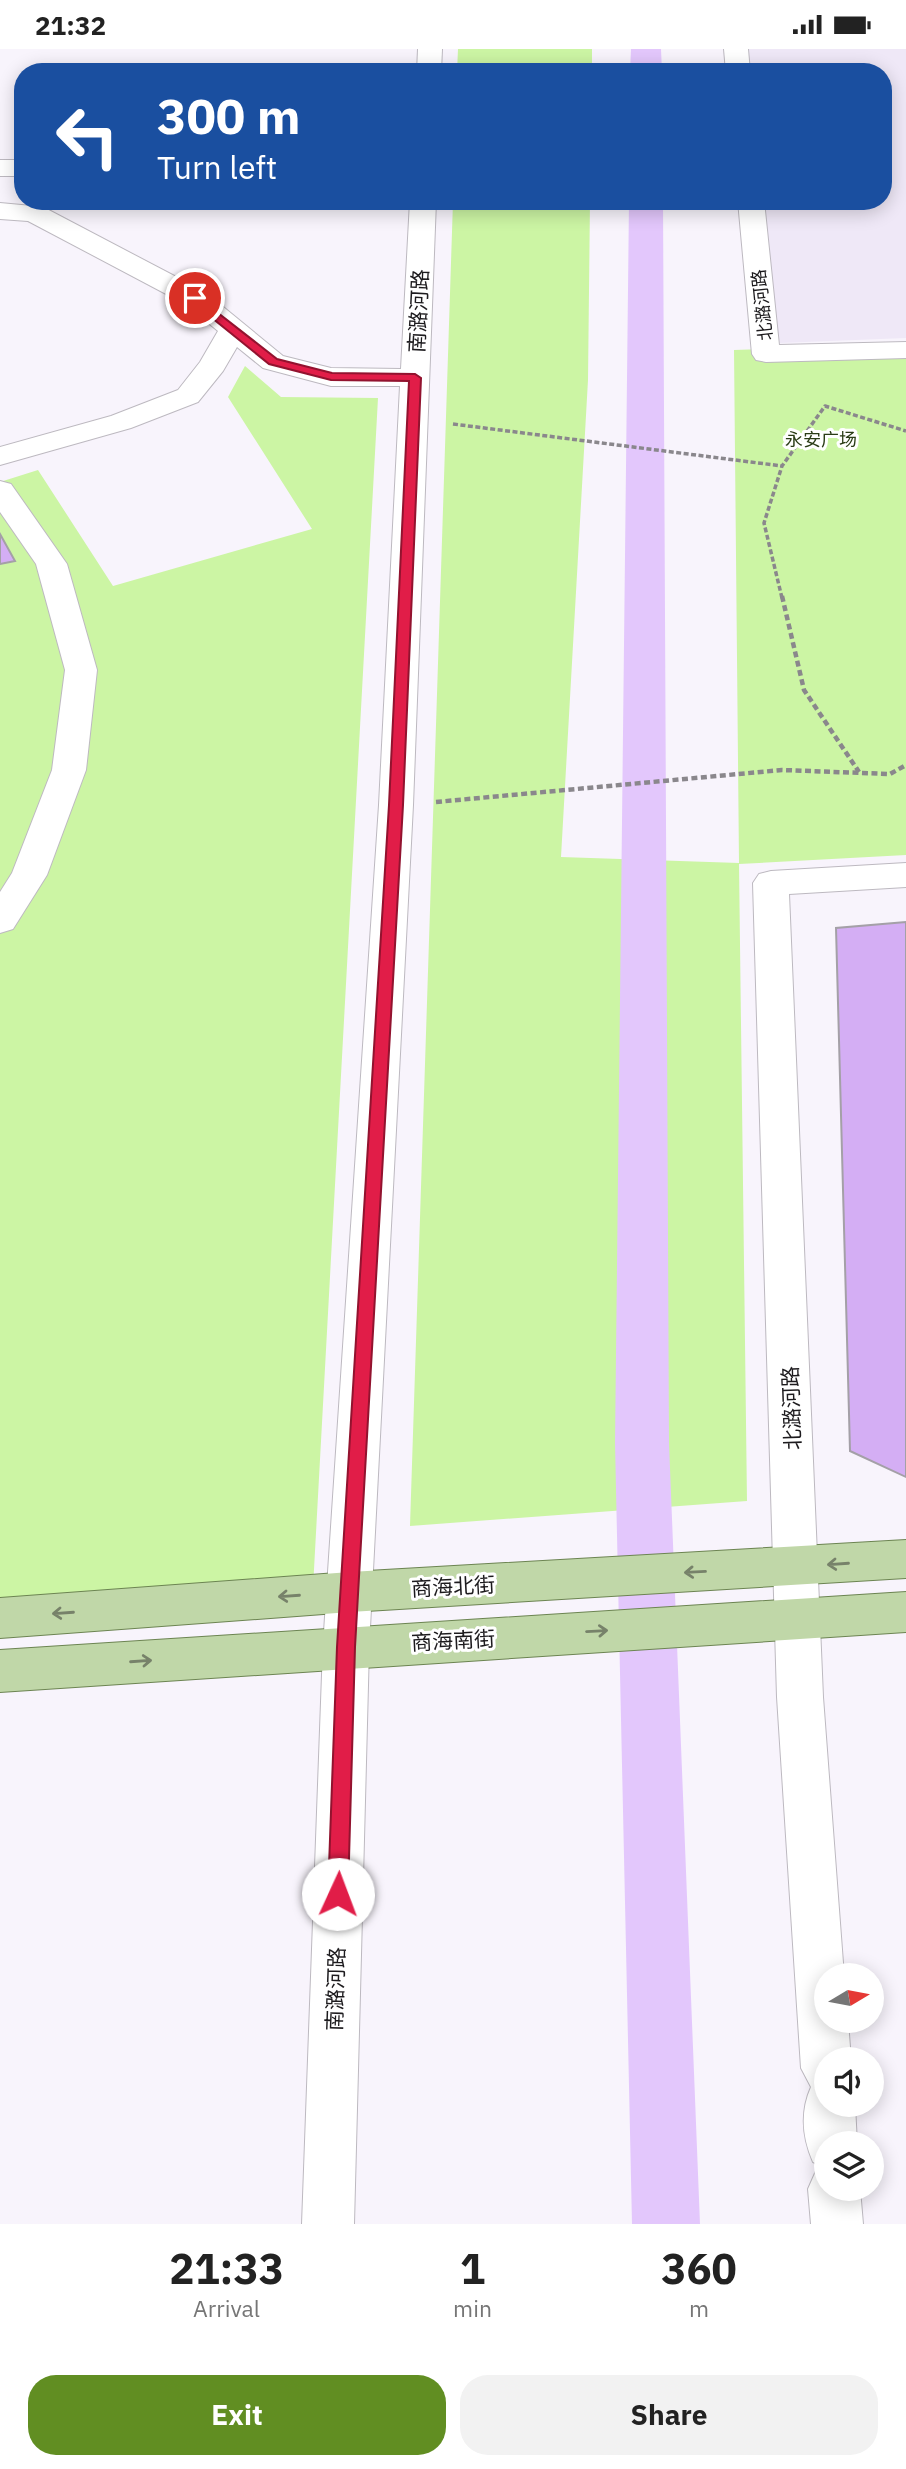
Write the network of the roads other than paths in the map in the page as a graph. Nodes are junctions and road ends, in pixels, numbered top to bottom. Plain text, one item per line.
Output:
1 (423, 210) edge
2 (752, 210) edge
3 (0, 211) edge
4 (232, 330) junction
5 (906, 350) edge
6 (415, 378) junction
7 (0, 456) edge
8 (0, 490) edge
9 (906, 875) edge
10 (0, 920) edge
11 (906, 1559) edge
12 (780, 1568) junction
13 (350, 1592) junction
14 (906, 1612) edge
15 (0, 1618) edge
16 (782, 1620) junction
17 (346, 1647) junction
18 (0, 1671) edge
19 (825, 2047) edge
20 (836, 2201) edge
21 (328, 2224) edge
22 (837, 2224) edge

1 - 6 street, 南潞河路
2 - 5 street, 北潞河路
3 - 4 street
4 - 6 street
4 - 7 street
6 - 13 street, 南潞河路
8 - 10 street
9 - 12 street, 北潞河路
11 -> 12 main road, 商海北街
12 -> 13 main road, 商海北街
12 - 16 street, 北潞河路
13 -> 15 main road, 商海北街
13 - 17 street, 南潞河路
14 - 16 main road, 商海南街
17 -> 16 main road, 商海南街
16 - 19 street, 北潞河路
18 -> 17 main road, 商海南街
17 - 21 street, 南潞河路
20 - 22 street

